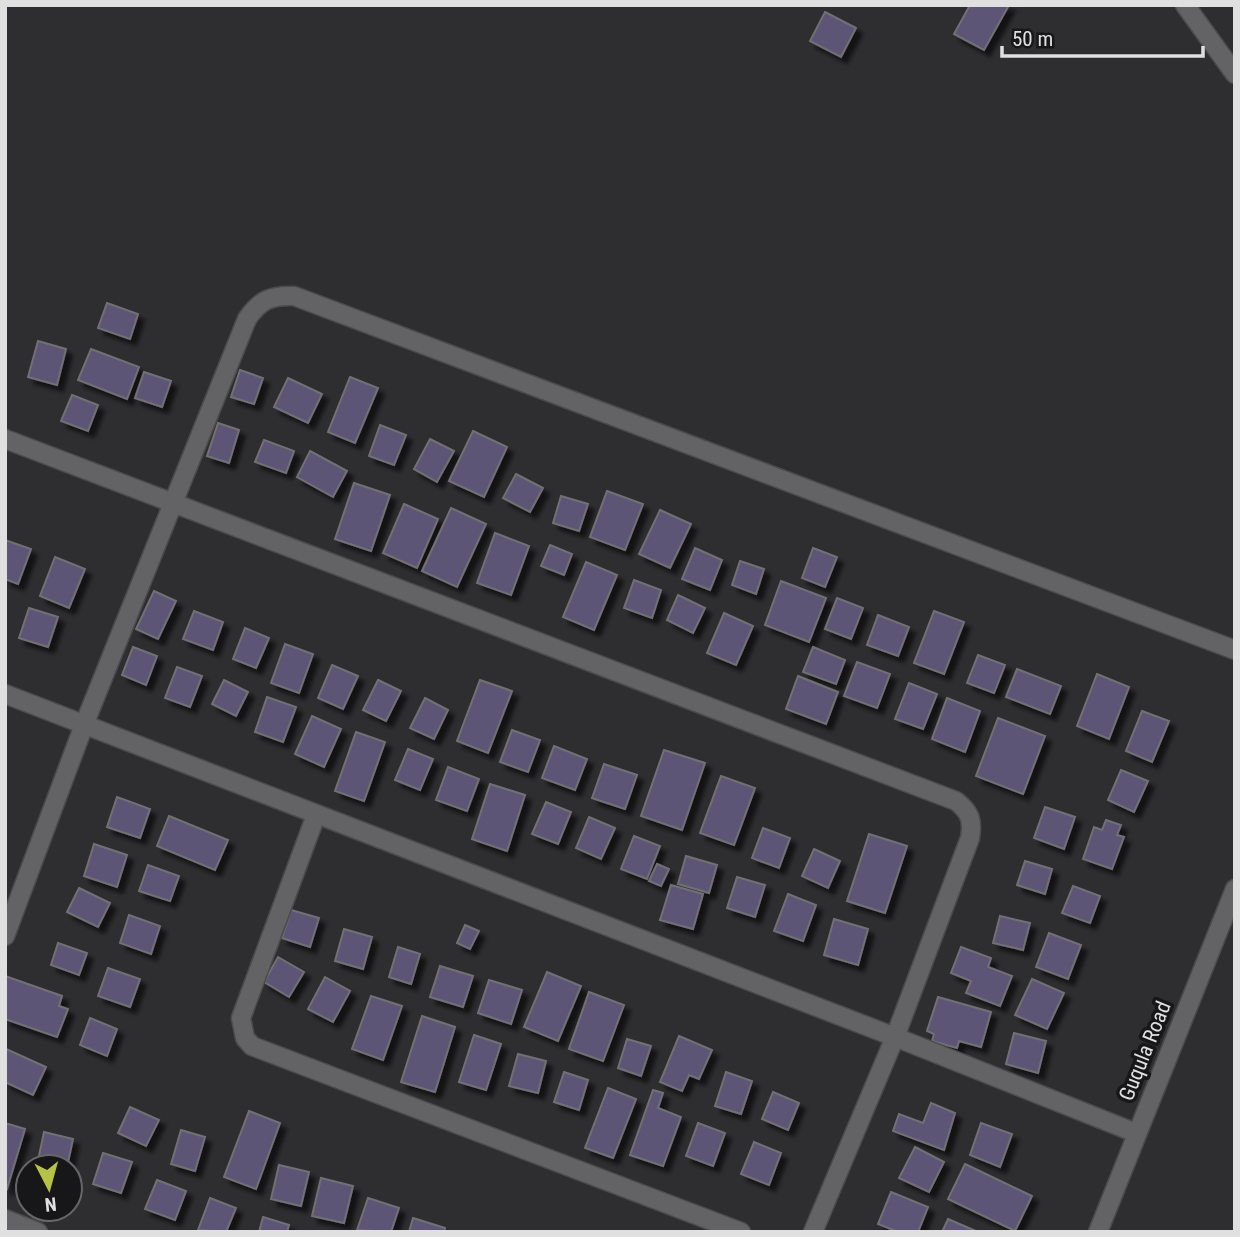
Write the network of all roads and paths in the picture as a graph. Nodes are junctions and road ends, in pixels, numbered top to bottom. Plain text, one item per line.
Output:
1 (1185, 5) edge
2 (1235, 74) edge
3 (5, 439) edge
4 (174, 505) junction
5 (1235, 650) edge
6 (5, 694) edge
7 (84, 725) junction
8 (316, 814) junction
9 (1235, 889) edge
10 (5, 936) edge
11 (895, 1037) junction
12 (1136, 1133) junction
13 (5, 1219) edge
14 (38, 1232) edge
15 (741, 1232) edge
16 (813, 1232) edge
17 (1098, 1232) edge

1 - 2 street
3 - 4 street
4 - 5 street
4 - 7 street
4 - 11 street
6 - 7 street
7 - 8 street
7 - 10 street
8 - 11 street
8 - 15 street
9 - 12 street, Guqula Road
11 - 12 street
11 - 16 street
12 - 17 street, Guqula Road
13 - 14 street

